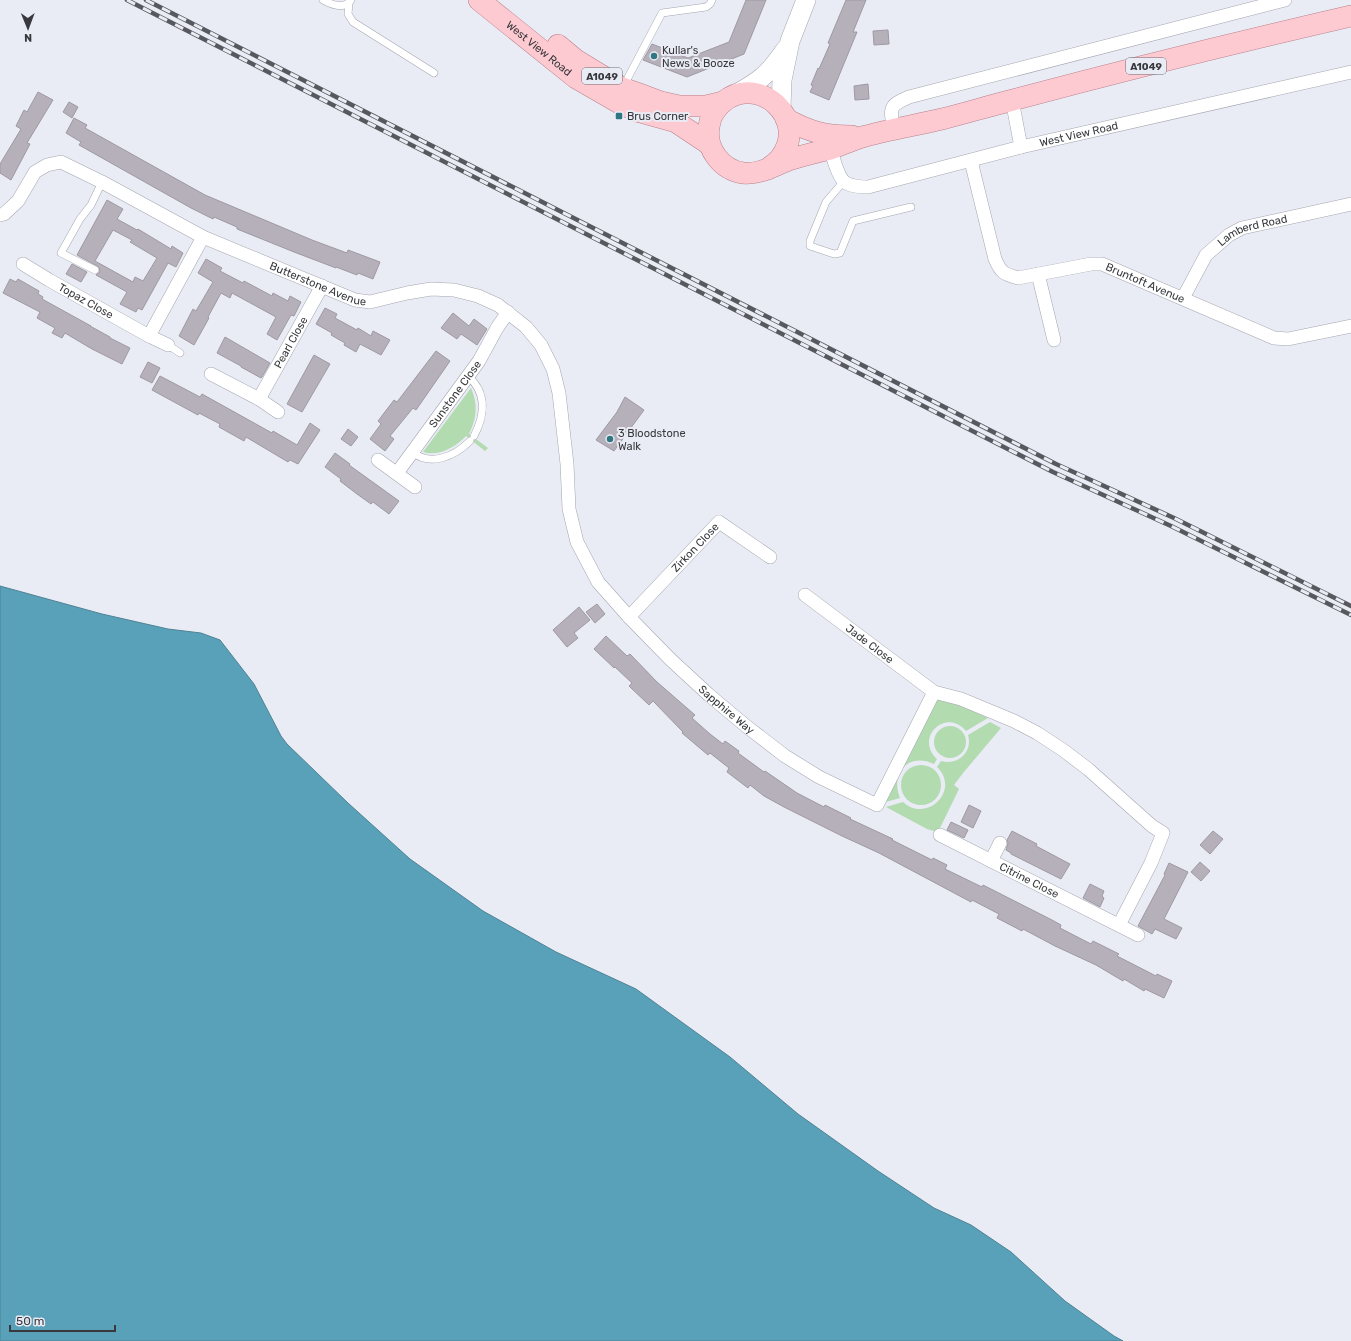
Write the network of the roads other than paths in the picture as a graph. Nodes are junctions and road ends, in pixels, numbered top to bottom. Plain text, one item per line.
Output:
1 (323, 0) edge
2 (479, 0) edge
3 (501, 0) edge
4 (712, 0) edge
5 (806, 0) edge
6 (1285, 0) edge
7 (350, 2) edge
8 (1351, 16) edge
9 (790, 41) junction
10 (1351, 72) edge
11 (434, 73) dead end
12 (622, 88) junction
13 (727, 99) junction
14 (1012, 100) junction
15 (783, 114) junction
16 (894, 130) junction
17 (829, 142) junction
18 (709, 144) junction
19 (1020, 147) junction
20 (971, 161) junction
21 (768, 169) junction
22 (844, 181) junction
23 (102, 182) junction
24 (1351, 204) edge
25 (911, 207) dead end
26 (0, 215) edge
27 (203, 238) junction
28 (23, 264) dead end
29 (95, 270) dead end
30 (1038, 274) junction
31 (322, 286) junction
32 (1183, 298) junction
33 (508, 312) junction
34 (1351, 326) edge
35 (149, 336) junction
36 (1054, 340) dead end
37 (168, 345) joint
38 (180, 354) dead end
39 (211, 374) dead end
40 (468, 376) junction
41 (259, 399) junction
42 (278, 412) dead end
43 (412, 452) junction
44 (378, 460) dead end
45 (567, 464) joint
46 (397, 473) junction
47 (415, 487) dead end
48 (770, 557) dead end
49 (805, 595) dead end
50 (629, 617) junction
51 (934, 692) junction
52 (940, 835) dead end
53 (1000, 843) dead end
54 (991, 861) junction
55 (1119, 925) junction
56 (1138, 935) dead end

1 - 7 lane
2 - 18 main road, West View Road / A1049
3 - 12 main road, West View Road / A1049
4 - 12 lane
5 - 9 street
6 - 16 street
7 - 11 lane
8 - 14 main road, West View Road / A1049
9 - 13 street
9 - 15 street
10 - 19 street, West View Road
12 - 13 main road, West View Road / A1049
13 - 15 main road, West View Road
13 - 18 main road
14 - 16 main road, West View Road / A1049
14 - 19 street
15 - 17 main road, West View Road / A1049
15 - 21 main road
16 - 17 main road, West View Road / A1049
17 - 21 main road, West View Road / A1049
17 - 22 street
18 - 21 main road, West View Road
19 - 20 street, West View Road
20 - 22 street, West View Road
20 - 30 street, Bruntoft Avenue
22 - 25 lane
23 - 26 street, Butterstone Avenue
23 - 27 street, Butterstone Avenue
23 - 29 lane
24 - 32 street, Lamberd Road
27 - 31 street, Butterstone Avenue
27 - 35 street
28 - 35 street, Topaz Close
30 - 32 street, Bruntoft Avenue
30 - 36 street
31 - 33 street, Butterstone Avenue
31 - 41 street, Pearl Close
32 - 34 street, Bruntoft Avenue
33 - 40 street, Sunstone Close
33 - 45 street, Butterstone Avenue
35 - 37 street, Topaz Close
37 - 38 lane
39 - 41 street
40 - 43 street, Sunstone Close
40 - 43 lane
41 - 42 street
43 - 46 street, Sunstone Close
44 - 46 street
45 - 50 street, Sapphire Way
46 - 47 street
48 - 50 street, Zirkon Close
49 - 51 street, Jade Close
50 - 51 street, Sapphire Way
51 - 55 street
52 - 54 street, Citrine Close
53 - 54 street
54 - 55 street, Citrine Close
55 - 56 street, Citrine Close

